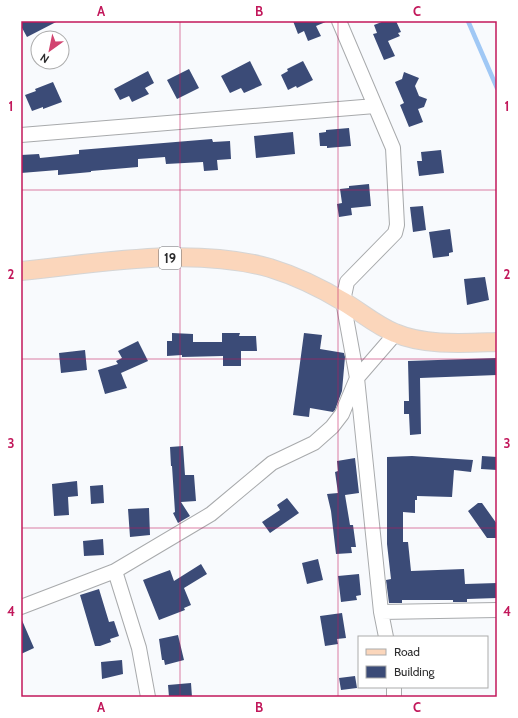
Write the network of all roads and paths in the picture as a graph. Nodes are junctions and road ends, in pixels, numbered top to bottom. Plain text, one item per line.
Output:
1 (339, 21) edge
2 (375, 106) junction
3 (21, 135) edge
4 (21, 271) edge
5 (343, 301) junction
6 (396, 334) junction
7 (497, 342) edge
8 (357, 378) junction
9 (115, 572) junction
10 (21, 607) edge
11 (497, 610) edge
12 (381, 612) junction
13 (386, 636) edge
14 (148, 697) edge

1 - 2 street
2 - 3 street
2 - 5 street
4 - 5 main road, 19
5 - 6 main road, 19
5 - 8 street
6 - 7 main road, 19
6 - 8 street
8 - 9 street
8 - 12 street
9 - 10 street
9 - 14 street
11 - 12 street
12 - 13 street

